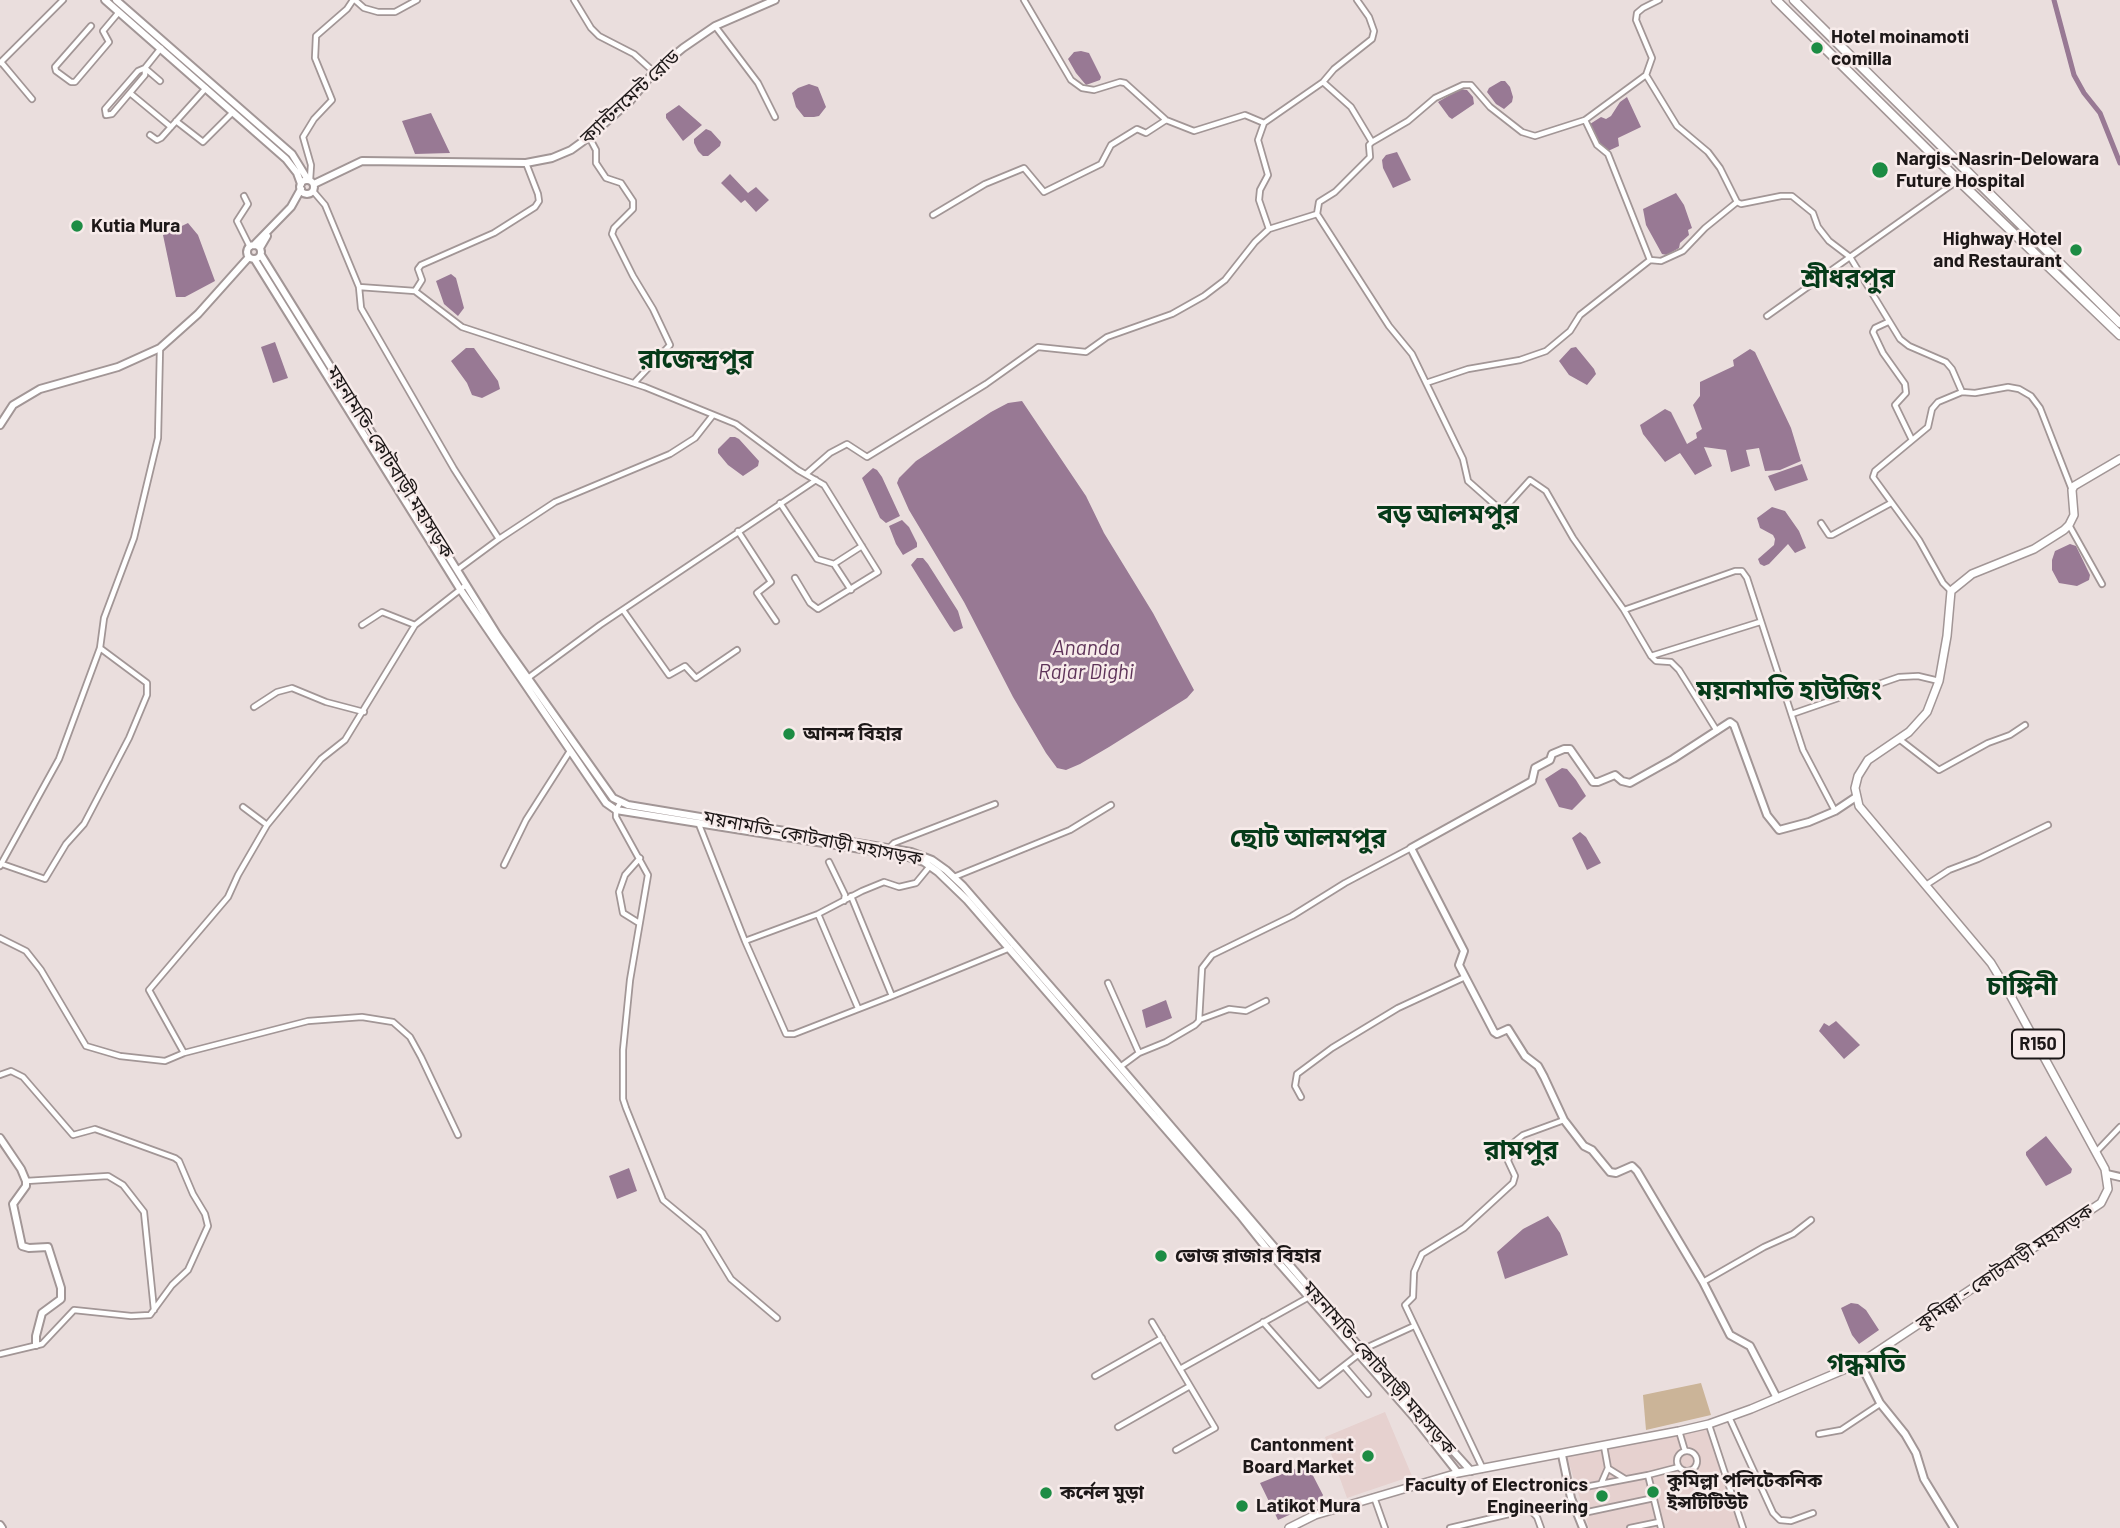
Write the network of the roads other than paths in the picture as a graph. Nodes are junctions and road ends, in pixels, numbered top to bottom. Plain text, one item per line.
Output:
1 (63, 0) edge
2 (105, 0) edge
3 (116, 0) edge
4 (354, 0) edge
5 (416, 0) edge
6 (574, 0) edge
7 (775, 0) edge
8 (1024, 0) edge
9 (1357, 0) edge
10 (1659, 0) edge
11 (1776, 0) edge
12 (1794, 0) edge
13 (119, 12) junction
14 (90, 26) dead end
15 (715, 26) junction
16 (163, 46) junction
17 (0, 62) edge
18 (145, 68) junction
19 (654, 72) junction
20 (1646, 75) junction
21 (160, 81) dead end
22 (1323, 82) junction
23 (206, 88) junction
24 (130, 93) junction
25 (32, 99) dead end
26 (233, 112) junction
27 (775, 117) dead end
28 (1166, 120) junction
29 (1586, 120) junction
30 (176, 121) junction
31 (1264, 122) junction
32 (171, 127) junction
33 (150, 135) dead end
34 (589, 137) junction
35 (1372, 142) junction
36 (526, 163) junction
37 (1958, 180) junction
38 (307, 186) junction
39 (244, 196) dead end
40 (1737, 202) junction
41 (1317, 214) junction
42 (933, 215) dead end
43 (1269, 229) junction
44 (255, 252) junction
45 (1850, 257) junction
46 (1650, 260) junction
47 (359, 287) junction
48 (415, 291) junction
49 (1767, 316) dead end
50 (1888, 322) junction
51 (2117, 322) edge
52 (2120, 335) edge
53 (2120, 341) edge
54 (160, 348) junction
55 (634, 383) junction
56 (1426, 383) junction
57 (1962, 392) junction
58 (713, 415) junction
59 (0, 425) edge
60 (1912, 440) junction
61 (2120, 459) edge
62 (384, 460) junction
63 (806, 474) junction
64 (816, 480) junction
65 (2072, 490) junction
66 (780, 503) junction
67 (1891, 503) junction
68 (1821, 523) dead end
69 (2069, 525) junction
70 (738, 531) junction
71 (499, 539) junction
72 (863, 546) junction
73 (834, 564) junction
74 (457, 570) junction
75 (795, 578) dead end
76 (2102, 584) dead end
77 (463, 587) junction
78 (850, 590) junction
79 (1951, 591) junction
80 (623, 610) junction
81 (1624, 610) junction
82 (776, 621) dead end
83 (1760, 622) junction
84 (362, 625) dead end
85 (415, 625) junction
86 (100, 648) junction
87 (737, 650) dead end
88 (1650, 656) junction
89 (527, 678) junction
90 (1939, 681) junction
91 (254, 707) dead end
92 (364, 712) junction
93 (1792, 714) junction
94 (2025, 725) dead end
95 (1717, 731) junction
96 (1899, 739) junction
97 (571, 750) junction
98 (1856, 797) junction
99 (621, 803) junction
100 (995, 804) dead end
101 (1111, 805) dead end
102 (243, 807) dead end
103 (615, 810) junction
104 (1835, 811) junction
105 (699, 820) junction
106 (267, 825) junction
107 (2048, 825) dead end
108 (1411, 848) junction
109 (888, 851) junction
110 (640, 858) junction
111 (829, 862) dead end
112 (1, 865) edge
113 (504, 865) dead end
114 (930, 866) junction
115 (954, 877) junction
116 (1926, 885) junction
117 (851, 896) junction
118 (844, 901) junction
119 (818, 914) junction
120 (639, 923) junction
121 (0, 938) edge
122 (745, 941) junction
123 (1011, 947) junction
124 (1465, 977) junction
125 (1108, 983) dead end
126 (892, 996) junction
127 (1266, 1000) dead end
128 (858, 1008) junction
129 (1199, 1021) junction
130 (184, 1053) junction
131 (1139, 1053) junction
132 (1120, 1067) junction
133 (0, 1075) edge
134 (1301, 1097) dead end
135 (1564, 1121) junction
136 (2120, 1127) edge
137 (458, 1135) dead end
138 (0, 1138) edge
139 (2097, 1152) junction
140 (2107, 1174) junction
141 (2120, 1177) edge
142 (26, 1181) junction
143 (1811, 1220) dead end
144 (1703, 1282) junction
145 (1309, 1297) junction
146 (154, 1312) junction
147 (777, 1318) dead end
148 (1153, 1322) dead end
149 (1263, 1322) junction
150 (1414, 1326) junction
151 (1162, 1338) junction
152 (36, 1345) junction
153 (1360, 1352) junction
154 (0, 1354) edge
155 (1860, 1363) junction
156 (1344, 1366) junction
157 (1180, 1369) junction
158 (1095, 1376) dead end
159 (1190, 1386) junction
160 (1368, 1394) dead end
161 (1777, 1398) junction
162 (1880, 1403) junction
163 (1729, 1417) junction
164 (1709, 1424) junction
165 (1118, 1427) dead end
166 (1679, 1431) junction
167 (1819, 1434) dead end
168 (1604, 1446) junction
169 (1176, 1450) dead end
170 (1685, 1451) junction
171 (1562, 1455) junction
172 (1679, 1467) junction
173 (1608, 1468) junction
174 (1483, 1469) junction
175 (1471, 1471) junction
176 (1458, 1473) junction
177 (1648, 1475) junction
178 (1625, 1479) junction
179 (1601, 1483) junction
180 (1580, 1488) dead end
181 (1374, 1496) junction
182 (1654, 1499) junction
183 (1588, 1512) dead end
184 (1813, 1513) dead end
185 (1660, 1525) edge
186 (1289, 1528) edge
187 (1385, 1528) edge
188 (1450, 1528) edge
189 (1541, 1528) edge
190 (1583, 1528) edge
191 (1630, 1528) edge
192 (1743, 1528) edge
193 (1955, 1528) edge

1 - 17 street
2 - 13 main road
3 - 16 main road
4 - 5 street
4 - 38 street
6 - 19 street
7 - 15 main road, ক্যান্টনমেন্ট রোড
8 - 28 street
9 - 22 street
10 - 20 street
11 - 37 highway
12 - 51 highway
13 - 14 street
13 - 16 main road
15 - 19 main road, ক্যান্টনমেন্ট রোড
15 - 27 street
16 - 18 street
16 - 23 main road
16 - 38 main road
17 - 25 street
18 - 21 street
18 - 24 street
18 - 24 street
19 - 34 main road, ক্যান্টনমেন্ট রোড
20 - 29 street
20 - 40 street
22 - 31 street
22 - 35 street
23 - 26 main road
23 - 30 street
24 - 32 street
26 - 30 street
26 - 38 main road
28 - 31 street
28 - 42 street
29 - 35 street
29 - 46 street
30 - 32 street
31 - 43 street
32 - 33 street
34 - 36 main road, ক্যান্টনমেন্ট রোড
34 - 55 street
35 - 41 street
36 - 38 main road, ক্যান্টনমেন্ট রোড
36 - 48 street
37 - 45 street
37 - 51 highway
38 - 44 main road
38 - 47 street
39 - 44 street
40 - 45 street
40 - 46 street
41 - 43 street
41 - 56 street
43 - 63 street
44 - 54 main road
44 - 62 main road, ময়নামতি–কোটবাড়ী মহাসড়ক
45 - 49 street
45 - 50 street
46 - 56 street
47 - 48 street
47 - 71 street
48 - 55 street
50 - 57 street
50 - 60 street
51 - 52 highway
51 - 53 highway
54 - 59 main road
54 - 86 street
55 - 58 street
56 - 81 street
57 - 60 street
57 - 65 street
58 - 63 street
58 - 71 street
60 - 67 street
61 - 65 main road
62 - 74 main road, ময়নামতি–কোটবাড়ী মহাসড়ক
62 - 77 main road, ময়নামতি–কোটবাড়ী মহাসড়ক
63 - 64 street
64 - 66 street
64 - 72 street
65 - 69 main road
66 - 70 street
66 - 73 street
67 - 68 street
67 - 79 street
69 - 76 street
69 - 79 main road
70 - 80 street
70 - 82 street
71 - 74 street
72 - 73 street
72 - 78 street
73 - 78 street
74 - 77 main road, ময়নামতি–কোটবাড়ী মহাসড়ক
75 - 78 street
77 - 85 street
77 - 89 main road, ময়নামতি–কোটবাড়ী মহাসড়ক
77 - 97 main road, ময়নামতি–কোটবাড়ী মহাসড়ক
79 - 90 main road
80 - 87 street
80 - 89 street
81 - 83 street
81 - 88 street
83 - 88 street
83 - 93 street
84 - 85 street
85 - 92 street
86 - 112 street
86 - 112 street
88 - 95 street
89 - 99 main road, ময়নামতি–কোটবাড়ী মহাসড়ক
90 - 93 street
90 - 96 main road
91 - 92 street
92 - 106 street
93 - 104 street
94 - 96 street
95 - 104 main road
95 - 108 main road
96 - 98 main road
97 - 103 main road, ময়নামতি–কোটবাড়ী মহাসড়ক
97 - 113 street
98 - 104 main road
98 - 116 main road, R150
99 - 103 street
99 - 105 main road, ময়নামতি–কোটবাড়ী মহাসড়ক
100 - 109 street
101 - 115 street
102 - 106 street
103 - 105 main road, ময়নামতি–কোটবাড়ী মহাসড়ক
103 - 110 street
105 - 109 main road, ময়নামতি–কোটবাড়ী মহাসড়ক
105 - 122 street
106 - 130 street
107 - 116 street
108 - 124 main road
108 - 129 street
109 - 114 main road, ময়নামতি–কোটবাড়ী মহাসড়ক
109 - 115 main road, ময়নামতি–কোটবাড়ী মহাসড়ক
110 - 120 street
110 - 120 street
111 - 118 street
114 - 117 street
114 - 123 main road, ময়নামতি–কোটবাড়ী মহাসড়ক
115 - 123 main road, ময়নামতি–কোটবাড়ী মহাসড়ক
116 - 139 main road, R150
117 - 118 street
117 - 126 street
118 - 119 street
119 - 122 street
119 - 128 street
120 - 147 street
121 - 130 street
122 - 128 street
123 - 126 street
123 - 132 main road, ময়নামতি–কোটবাড়ী মহাসড়ক
123 - 145 main road, ময়নামতি–কোটবাড়ী মহাসড়ক
124 - 134 street
124 - 135 main road
125 - 131 street
126 - 128 street
127 - 129 street
129 - 131 street
130 - 137 street
131 - 132 street
132 - 153 main road, ময়নামতি–কোটবাড়ী মহাসড়ক
133 - 146 street
135 - 144 main road
135 - 150 street
136 - 139 street
138 - 142 main road
139 - 140 main road, R150
140 - 141 main road
140 - 155 main road, কুমিল্লা - কোটবাড়ী মহাসড়ক
142 - 146 street
142 - 152 main road
143 - 144 street
144 - 161 main road
145 - 149 street
145 - 153 main road, ময়নামতি–কোটবাড়ী মহাসড়ক
146 - 152 street
148 - 151 street
149 - 156 street
149 - 157 street
150 - 153 street
150 - 174 street
151 - 157 street
151 - 158 street
152 - 154 street
153 - 156 street
153 - 175 main road, ময়নামতি–কোটবাড়ী মহাসড়ক
153 - 176 main road, ময়নামতি–কোটবাড়ী মহাসড়ক
155 - 161 main road, কুমিল্লা - কোটবাড়ী মহাসড়ক
155 - 162 main road
156 - 160 street
157 - 159 street
159 - 165 street
159 - 169 street
161 - 163 main road, কুমিল্লা - কোটবাড়ী মহাসড়ক
162 - 167 street
162 - 193 main road
163 - 164 main road, কুমিল্লা - কোটবাড়ী মহাসড়ক
163 - 184 street
164 - 166 main road, কুমিল্লা - কোটবাড়ী মহাসড়ক
164 - 192 street
166 - 168 main road, কুমিল্লা - কোটবাড়ী মহাসড়ক
166 - 170 street
168 - 171 main road, কুমিল্লা - কোটবাড়ী মহাসড়ক
168 - 173 street
170 - 172 street
170 - 172 street
171 - 174 main road, কুমিল্লা - কোটবাড়ী মহাসড়ক
171 - 190 main road
172 - 177 street
173 - 178 street
173 - 179 street
174 - 175 main road, কুমিল্লা - কোটবাড়ী মহাসড়ক
175 - 176 main road, কুমিল্লা - কোটবাড়ী মহাসড়ক
176 - 181 main road, কুমিল্লা - কোটবাড়ী মহাসড়ক
177 - 178 street
177 - 182 street
178 - 179 street
179 - 180 street
181 - 186 main road, কুমিল্লা - কোটবাড়ী মহাসড়ক
181 - 187 street
182 - 183 street
182 - 185 street
185 - 191 street
188 - 189 street

